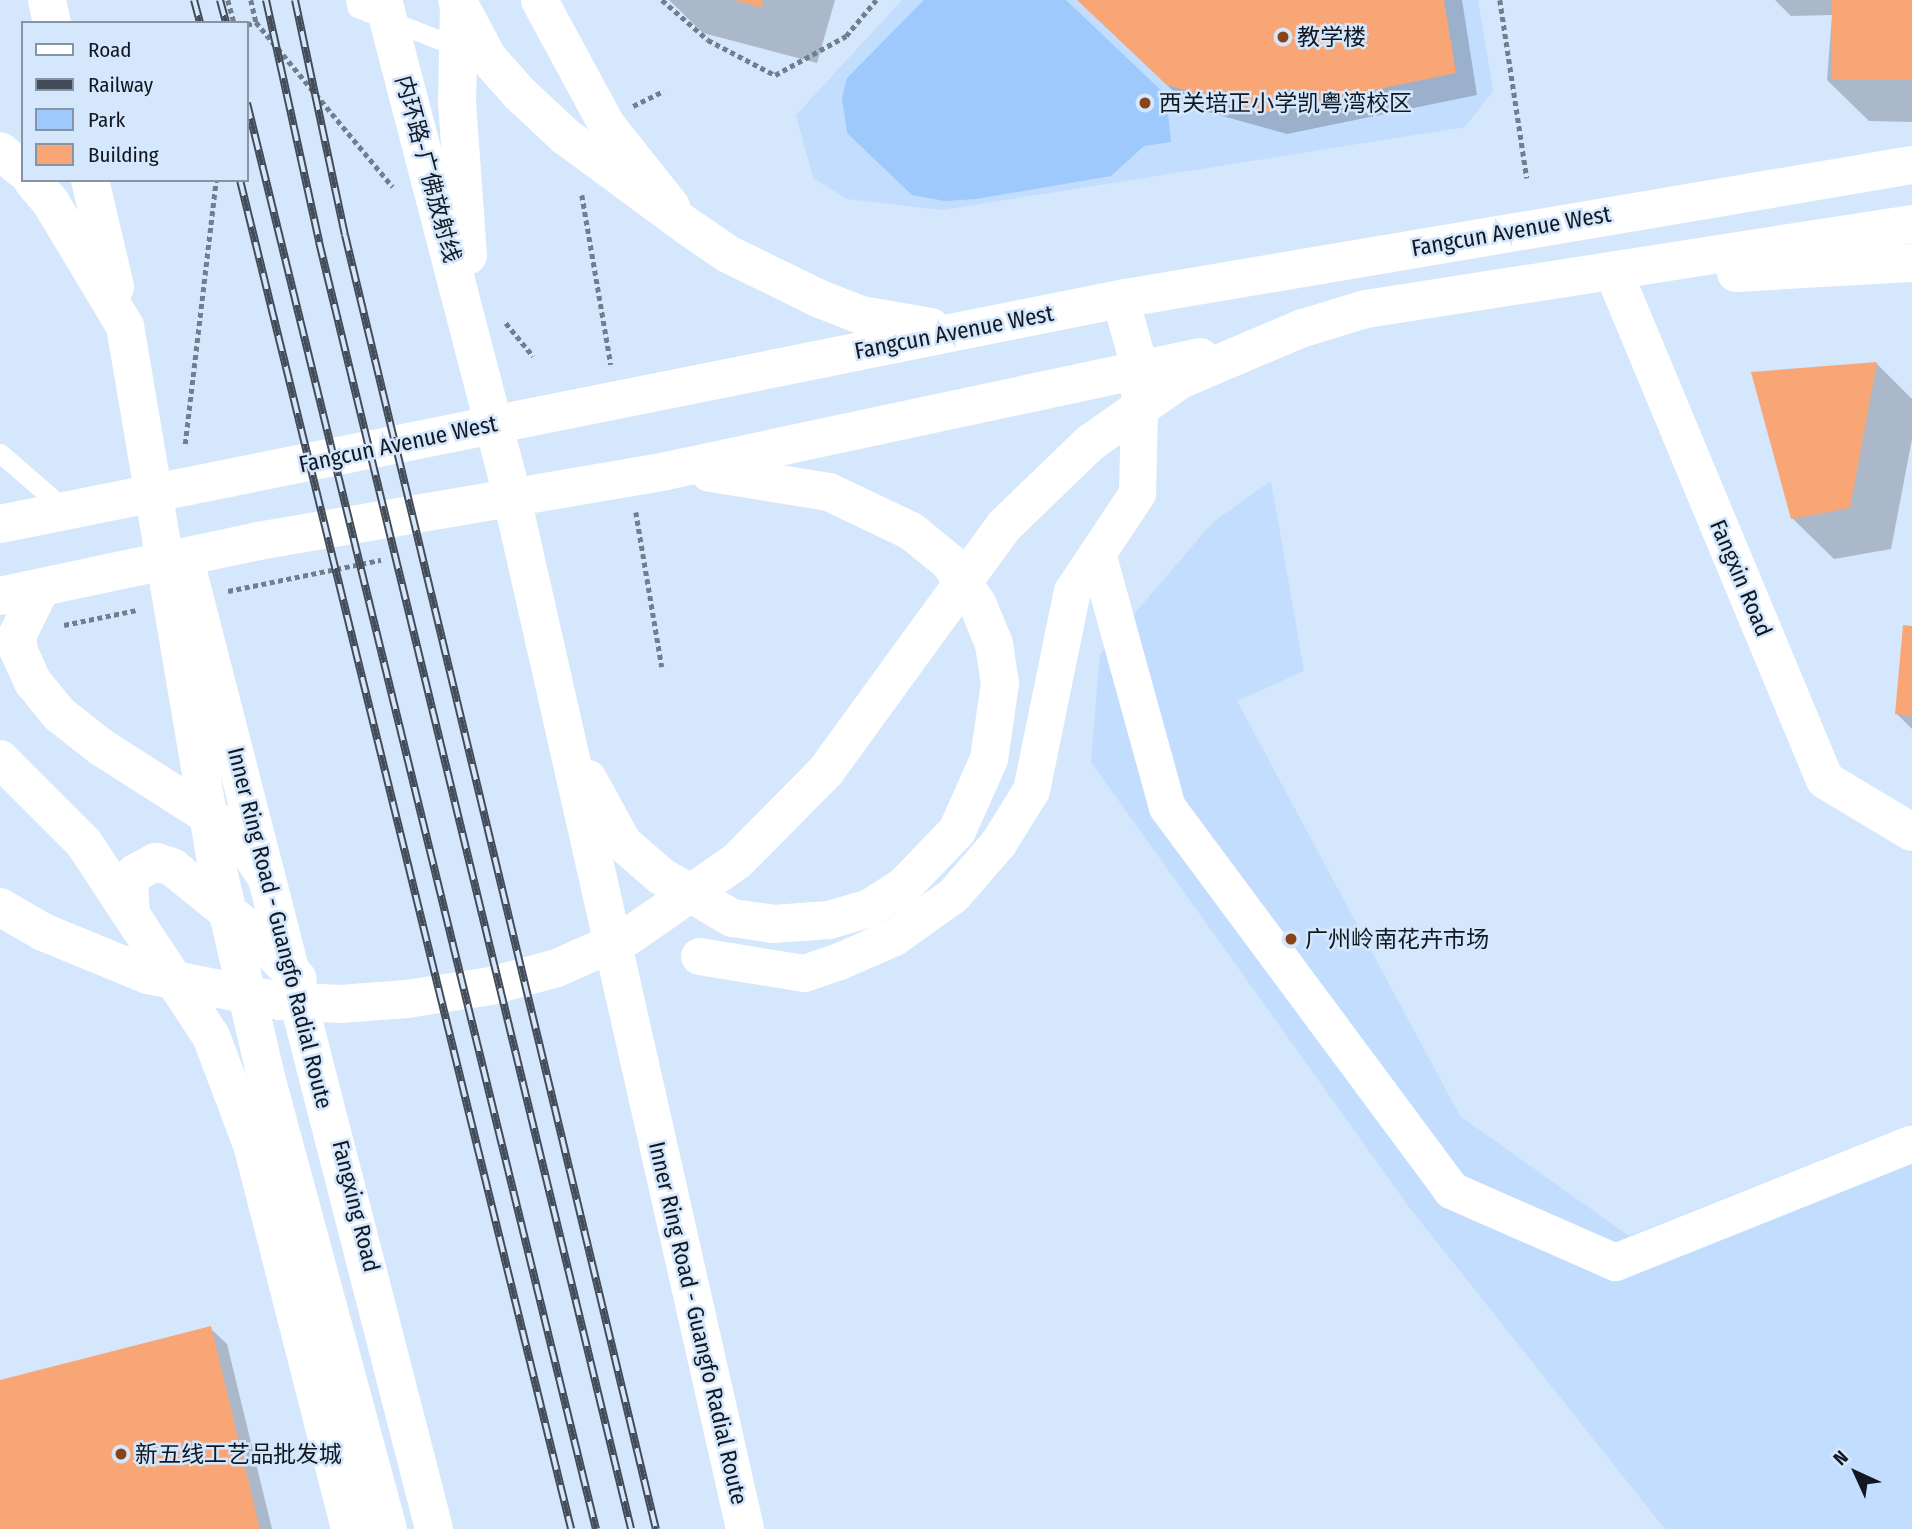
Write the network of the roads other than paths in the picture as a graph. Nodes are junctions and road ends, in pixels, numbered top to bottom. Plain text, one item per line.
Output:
1 (47, 0) edge
2 (355, 0) edge
3 (383, 0) edge
4 (458, 0) edge
5 (539, 0) edge
6 (52, 21) edge
7 (488, 58) junction
8 (0, 151) edge
9 (1912, 165) edge
10 (21, 168) edge
11 (34, 182) edge
12 (90, 182) edge
13 (1899, 225) edge
14 (690, 228) junction
15 (1912, 263) edge
16 (1618, 283) junction
17 (1120, 299) junction
18 (125, 326) junction
19 (968, 330) junction
20 (472, 339) junction
21 (1140, 370) junction
22 (0, 453) edge
23 (666, 471) junction
24 (0, 499) edge
25 (69, 512) junction
26 (0, 524) edge
27 (1097, 553) junction
28 (41, 588) junction
29 (0, 596) edge
30 (562, 727) junction
31 (0, 759) edge
32 (1912, 832) edge
33 (0, 907) edge
34 (131, 913) junction
35 (699, 957) dead end
36 (302, 983) junction
37 (1912, 1143) edge
38 (350, 1529) edge
39 (388, 1529) edge
40 (436, 1529) edge
41 (745, 1529) edge

1 - 6 main road
2 - 7 lane
3 - 20 main road, 内环路-广佛放射线
4 - 7 main road
4 - 20 main road
5 - 14 street
7 - 14 main road
8 - 10 main road
9 - 17 main road, Fangcun Avenue West
11 - 18 main road
12 - 18 main road
13 - 33 main road
14 - 19 main road
15 - 16 main road
16 - 21 main road
16 - 32 main road, Fangxin Road
17 - 19 main road, Fangcun Avenue West
17 - 21 street
18 - 39 main road
18 - 40 main road, Inner Ring Road - Guangfo Radial Route
19 - 25 main road, Fangcun Avenue West
20 - 30 main road, Inner Ring Road - Guangfo Radial Route
21 - 23 main road
21 - 27 street
22 - 25 lane
23 - 28 main road
23 - 30 main road
24 - 25 main road
25 - 26 main road, Fangcun Avenue West
27 - 35 street
27 - 37 street
28 - 29 main road
28 - 36 main road, Fangxing Road
30 - 41 main road, Inner Ring Road - Guangfo Radial Route
31 - 34 main road
34 - 36 main road
34 - 38 main road
36 - 40 main road, Fangxing Road

